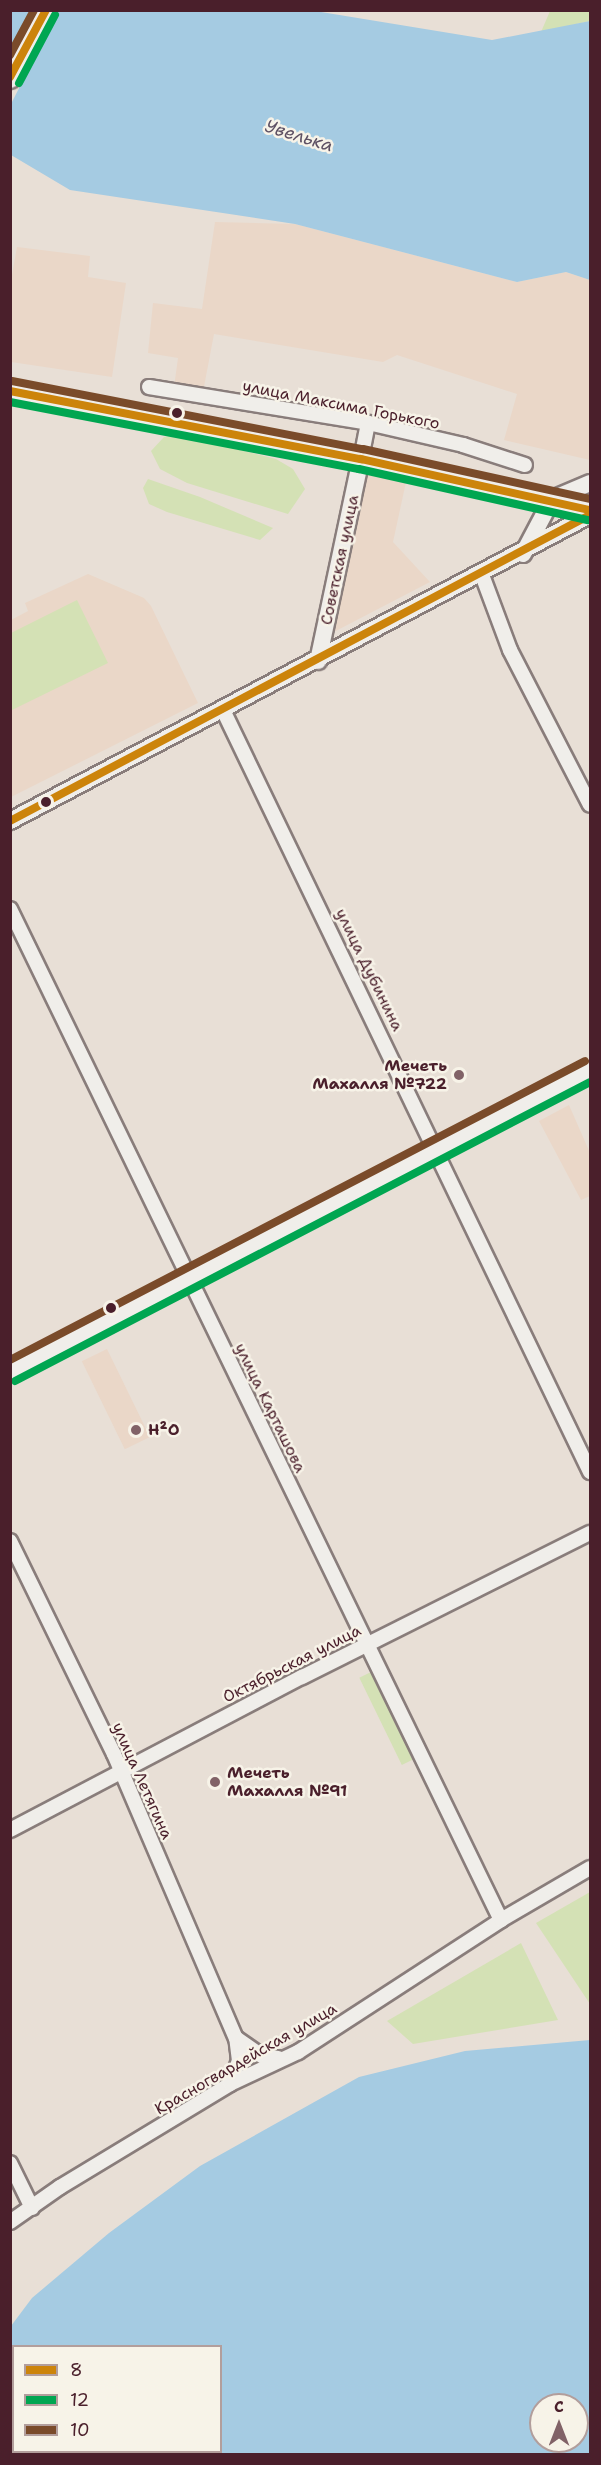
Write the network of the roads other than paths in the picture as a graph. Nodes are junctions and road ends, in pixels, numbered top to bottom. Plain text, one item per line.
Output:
1 (46, 10) edge
2 (10, 78) edge
3 (149, 387) dead end
4 (10, 391) edge
5 (368, 423) junction
6 (361, 459) junction
7 (525, 465) dead end
8 (591, 483) edge
9 (552, 499) junction
10 (591, 510) edge
11 (591, 515) edge
12 (523, 554) junction
13 (482, 575) junction
14 (318, 661) junction
15 (223, 710) junction
16 (591, 805) edge
17 (10, 821) edge
18 (10, 909) edge
19 (591, 1070) edge
20 (437, 1151) junction
21 (189, 1280) junction
22 (10, 1372) edge
23 (591, 1472) edge
24 (591, 1533) edge
25 (10, 1541) edge
26 (366, 1644) junction
27 (121, 1771) junction
28 (10, 1830) edge
29 (591, 1868) edge
30 (501, 1920) junction
31 (236, 2038) junction
32 (278, 2058) junction
33 (230, 2084) junction
34 (10, 2163) edge
35 (32, 2208) junction
36 (10, 2222) edge

1 - 2 main road
3 - 5 street, улица Максима Горького
4 - 6 street
5 - 6 street
5 - 7 street, улица Максима Горького
6 - 9 street
6 - 14 street, Советская улица
8 - 9 street
9 - 10 street
9 - 12 street
11 - 12 street, Советская улица
12 - 13 street, Советская улица
13 - 14 street, Советская улица
13 - 16 street
14 - 15 street, Советская улица
15 - 17 street, Советская улица
15 - 20 street, улица Дубинина
18 - 21 street, улица Карташова
19 - 20 street
20 - 21 street
20 - 23 street, улица Дубинина
21 - 22 street
21 - 26 street, улица Карташова
24 - 26 street, Октябрьская улица
25 - 27 street, улица Летягина
26 - 27 street, Октябрьская улица
26 - 30 street, улица Карташова
27 - 28 street, Октябрьская улица
27 - 31 street, улица Летягина
29 - 30 street, Красногвардейская улица
30 - 32 street, Красногвардейская улица
31 - 32 street
31 - 33 street, улица Летягина
32 - 33 street, Красногвардейская улица
33 - 35 street, Красногвардейская улица
34 - 35 street
35 - 36 street, Красногвардейская улица

